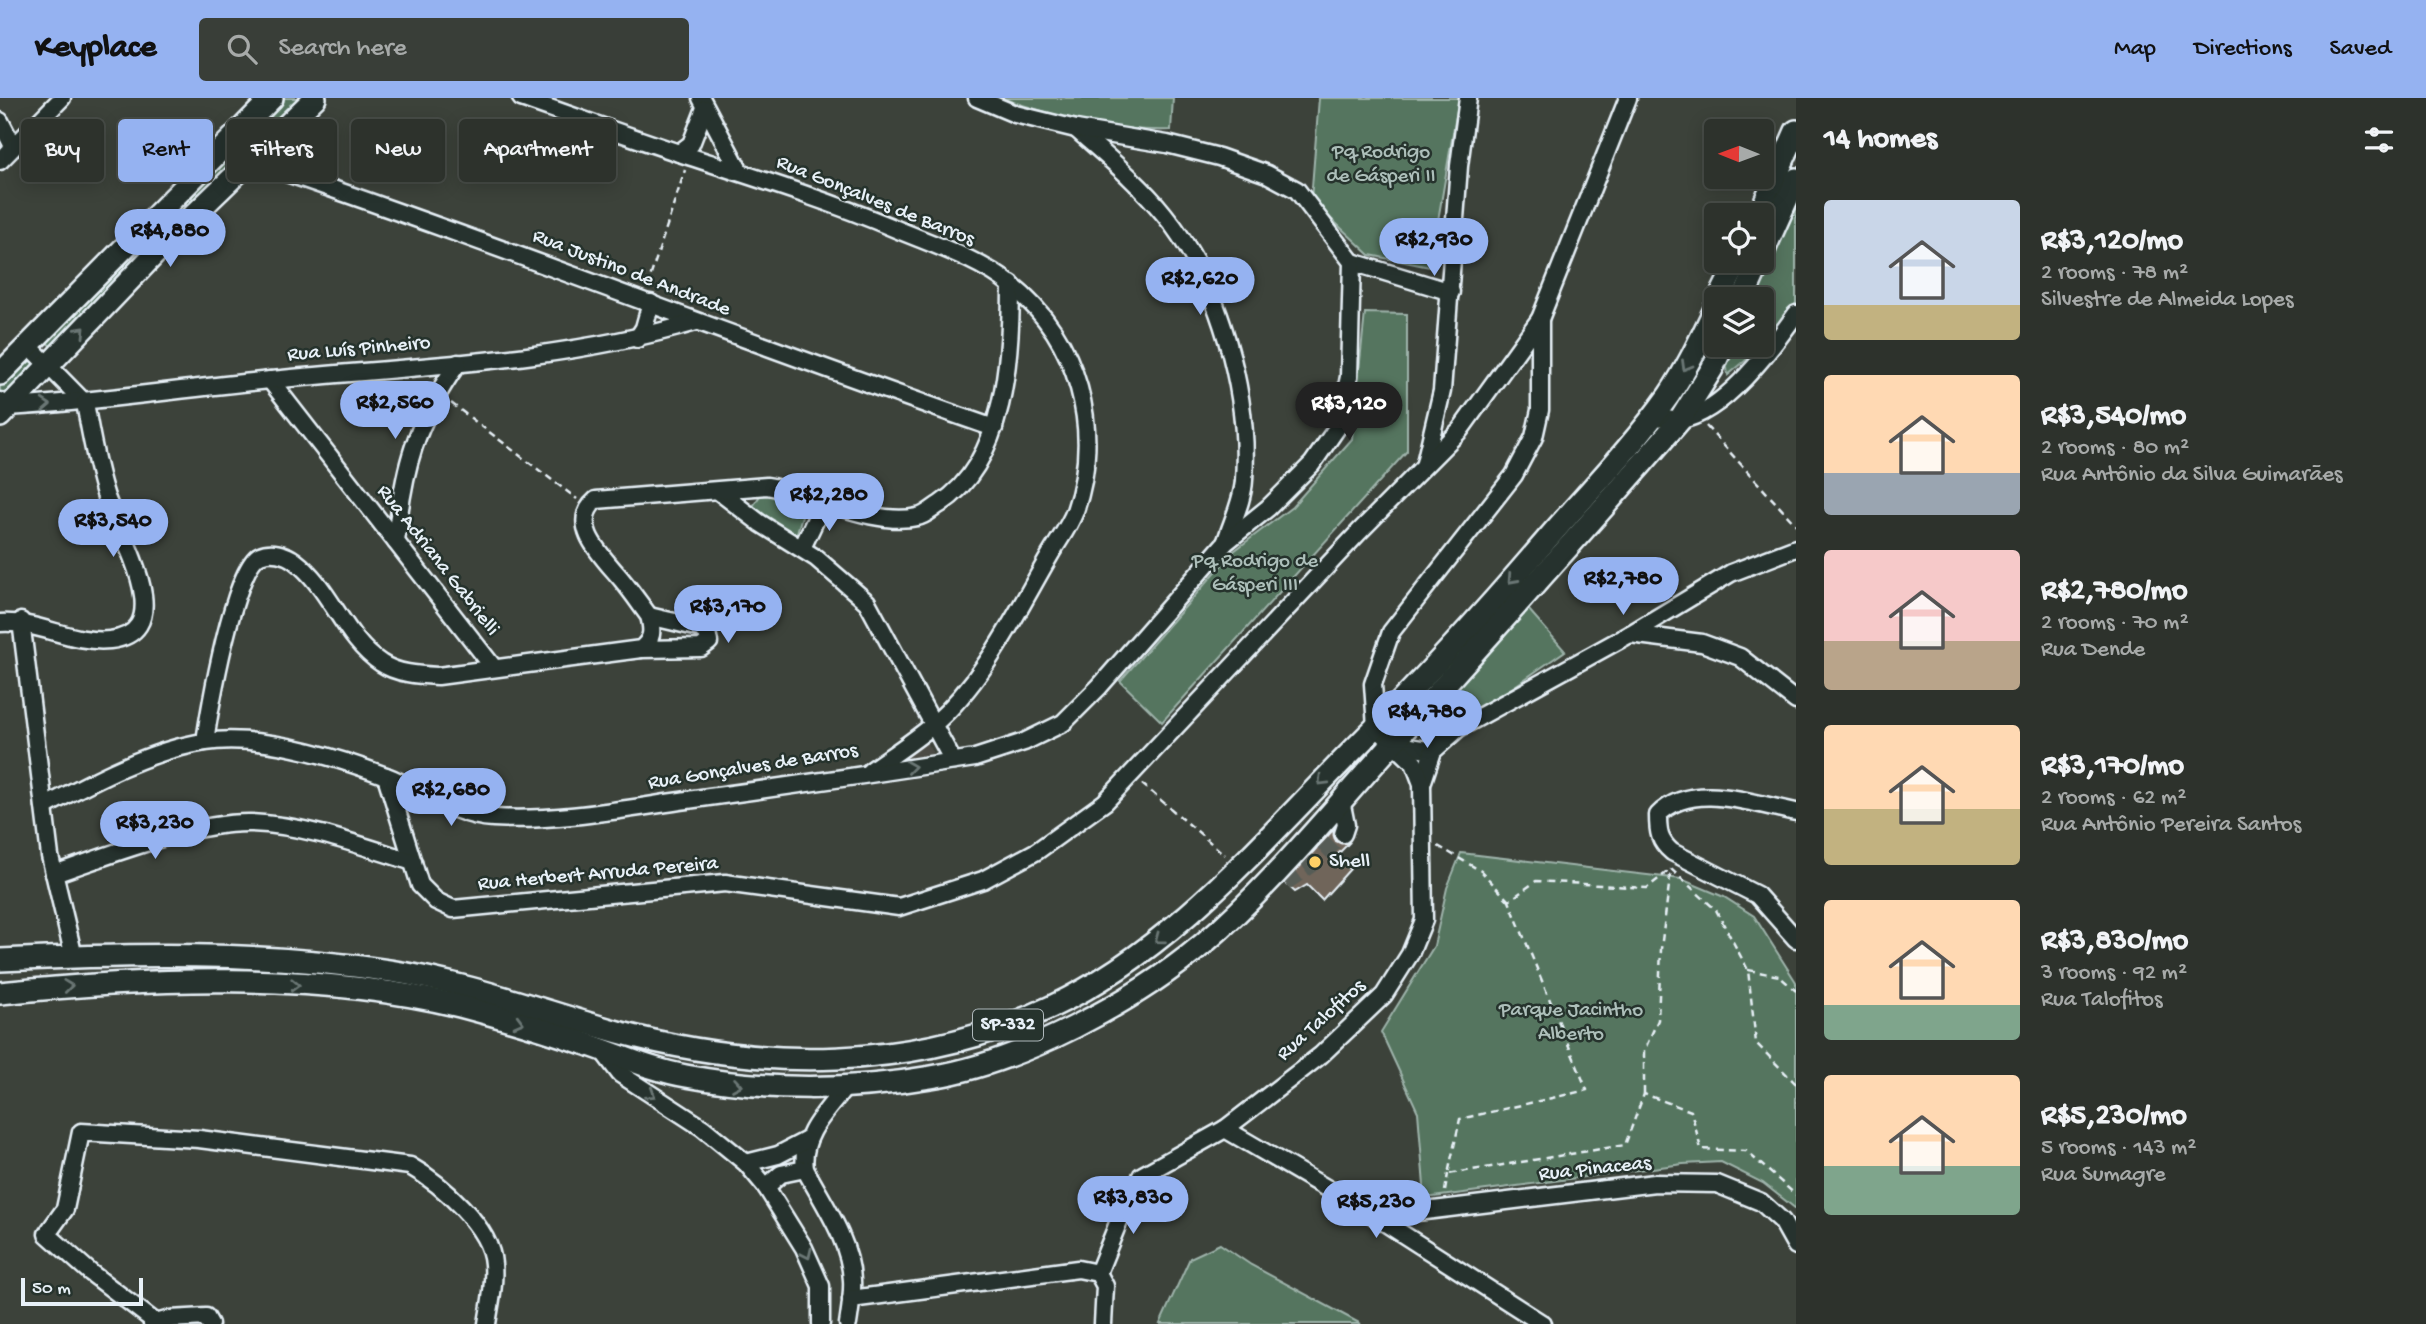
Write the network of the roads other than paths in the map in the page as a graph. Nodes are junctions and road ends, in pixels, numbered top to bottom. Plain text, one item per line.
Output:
1 (62, 98) edge
2 (272, 98) edge
3 (315, 98) edge
4 (522, 98) edge
5 (977, 98) edge
6 (1468, 98) edge
7 (1628, 98) edge
8 (703, 103) edge
9 (294, 119) edge
10 (0, 121) edge
11 (1076, 129) junction
12 (1796, 131) edge
13 (13, 146) junction
14 (684, 155) junction
15 (0, 161) edge
16 (738, 170) junction
17 (1796, 179) edge
18 (229, 182) edge
19 (312, 182) edge
20 (1764, 203) edge
21 (1774, 229) edge
22 (1352, 262) junction
23 (1011, 284) junction
24 (1451, 292) junction
25 (647, 301) junction
26 (1796, 314) edge
27 (1540, 319) junction
28 (696, 322) junction
29 (1704, 332) edge
30 (637, 339) junction
31 (28, 345) junction
32 (1718, 357) edge
33 (458, 363) junction
34 (48, 365) junction
35 (0, 374) edge
36 (270, 380) junction
37 (85, 403) junction
38 (3, 408) edge
39 (1652, 416) junction
40 (1687, 416) junction
41 (994, 428) junction
42 (1425, 463) junction
43 (1244, 482) junction
44 (718, 491) junction
45 (824, 502) junction
46 (1268, 508) junction
47 (396, 542) junction
48 (1226, 542) junction
49 (802, 548) junction
50 (1796, 548) edge
51 (649, 616) junction
52 (21, 621) junction
53 (0, 623) edge
54 (1630, 634) junction
55 (641, 649) junction
56 (494, 668) junction
57 (1415, 686) junction
58 (1430, 702) junction
59 (1796, 702) edge
60 (934, 723) junction
61 (1466, 723) junction
62 (1376, 727) junction
63 (205, 742) junction
64 (1392, 743) junction
65 (1433, 751) junction
66 (953, 761) junction
67 (869, 773) junction
68 (386, 776) junction
69 (1422, 784) junction
70 (1341, 800) junction
71 (44, 807) junction
72 (1796, 812) edge
73 (1343, 834) dead end
74 (413, 862) junction
75 (54, 874) junction
76 (1285, 883) tunnel mouth
77 (1259, 889) junction
78 (1796, 939) edge
79 (74, 957) junction
80 (0, 960) edge
81 (0, 993) edge
82 (601, 1049) junction
83 (847, 1085) junction
84 (1225, 1129) junction
85 (805, 1142) junction
86 (746, 1163) junction
87 (805, 1169) junction
88 (766, 1187) junction
89 (1376, 1217) junction
90 (1796, 1245) edge
91 (1098, 1273) junction
92 (851, 1299) junction
93 (153, 1323) edge
94 (210, 1324) edge
95 (487, 1324) edge
96 (821, 1324) edge
97 (848, 1324) edge
98 (1103, 1324) edge
99 (1543, 1324) edge

1 - 13 street
2 - 31 main road
3 - 9 main road
4 - 14 street, Rua Gonçalves de Barros
5 - 11 street
6 - 24 street
7 - 27 street
8 - 14 street
8 - 16 street
10 - 13 street
11 - 22 street
11 - 43 street
12 - 20 main road
13 - 15 street
14 - 16 street, Rua Gonçalves de Barros
16 - 23 street, Rua Gonçalves de Barros
17 - 21 main road
34 -> 18 main road
19 - 25 street, Rua Justino de Andrade
22 - 24 street
22 - 46 street
23 - 41 street
23 - 60 street, Rua Gonçalves de Barros
24 - 42 street
25 - 28 street, Rua Justino de Andrade
25 - 30 street
26 - 40 street
27 - 42 street, Rua Herbert Arruda Pereira
27 - 62 street
28 - 30 street, Rua Luís Pinheiro
28 - 41 street, Rua Justino de Andrade
29 -> 39 main road, SP-332
30 - 33 street, Rua Luís Pinheiro
31 - 34 street
31 - 35 main road
32 - 40 main road, SP-332
33 - 36 street, Rua Luís Pinheiro
33 - 47 street
34 - 37 street
34 - 38 main road
36 - 37 street, Rua Luís Pinheiro
36 - 47 street, Rua Adriana Gabrielli
38 -> 37 street, Rua Luís Pinheiro
37 - 52 street
39 - 40 street
39 -> 57 main road, SP-332
40 - 58 main road, SP-332
41 - 45 street
42 - 74 street, Rua Herbert Arruda Pereira
43 - 46 street
43 - 48 street
44 - 45 street
44 - 49 street
44 - 51 street
45 - 49 street
46 - 48 street
47 - 56 street, Rua Adriana Gabrielli
48 - 66 street
49 - 60 street
50 - 54 street
51 - 55 street
51 - 55 street
52 - 53 street
52 - 71 street
54 - 59 street
54 - 61 street
55 - 56 street
56 - 63 street
57 - 58 street
57 - 62 main road, SP-332
58 - 61 street
58 - 64 main road, SP-332
58 - 65 street
60 - 66 street
60 - 67 street, Rua Gonçalves de Barros
61 - 65 street
62 - 64 street, Rua Talofitos
62 -> 79 main road, SP-332
63 - 68 street, Rua Gonçalves de Barros
63 - 71 street, Rua Gonçalves de Barros
64 - 65 street
64 - 69 street, Rua Talofitos
64 - 70 main road, SP-332
65 - 69 street, Rua Talofitos
67 -> 66 street
67 - 68 street, Rua Gonçalves de Barros
68 - 74 street, Rua Herbert Arruda Pereira
69 - 84 street, Rua Talofitos
70 - 73 street
70 - 77 main road, SP-332
71 - 75 street
72 - 78 street
74 - 75 street
75 - 79 street
76 - 77 street
77 - 83 main road, SP-332
79 - 80 main road, SP-332
81 -> 82 main road, SP-332
82 -> 83 main road, SP-332
82 -> 86 street
83 - 85 street
84 - 89 street
84 - 91 street, Rua Talofitos
85 - 86 street
85 - 87 street
86 - 88 street
87 - 88 street
87 - 92 street
88 -> 96 street
89 - 90 street, Rua Pinaceas
89 - 99 street
91 - 92 street
91 - 98 street
92 - 97 street
93 - 94 street
93 - 95 street

